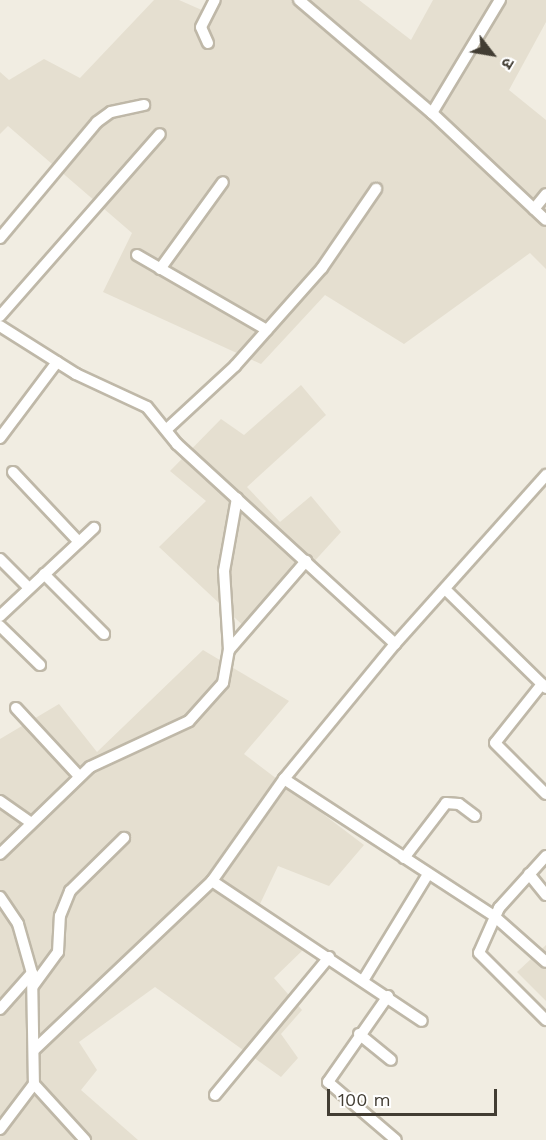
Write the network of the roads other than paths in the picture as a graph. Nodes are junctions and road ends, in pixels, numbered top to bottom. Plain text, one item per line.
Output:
1 (215, 0) edge
2 (299, 0) edge
3 (500, 0) edge
4 (208, 43) dead end
5 (144, 105) dead end
6 (432, 113) junction
7 (160, 134) dead end
8 (223, 182) dead end
9 (376, 189) dead end
10 (546, 194) edge
11 (534, 208) junction
12 (546, 220) edge
13 (0, 238) edge
14 (137, 255) dead end
15 (160, 268) junction
16 (0, 316) edge
17 (0, 326) edge
18 (267, 330) junction
19 (57, 362) junction
20 (167, 429) junction
21 (0, 438) edge
22 (14, 472) dead end
23 (546, 475) edge
24 (237, 498) junction
25 (94, 528) dead end
26 (79, 542) junction
27 (0, 559) edge
28 (306, 561) junction
29 (44, 574) junction
30 (29, 588) junction
31 (446, 590) junction
32 (0, 616) edge
33 (0, 626) edge
34 (104, 634) dead end
35 (394, 644) junction
36 (229, 650) junction
37 (40, 664) dead end
38 (544, 686) edge
39 (16, 708) dead end
40 (78, 776) junction
41 (284, 779) junction
42 (546, 794) edge
43 (0, 801) edge
44 (475, 816) dead end
45 (30, 822) junction
46 (124, 838) dead end
47 (0, 854) edge
48 (546, 856) edge
49 (404, 858) junction
50 (428, 874) junction
51 (529, 874) junction
52 (212, 881) junction
53 (546, 895) edge
54 (0, 897) edge
55 (494, 916) junction
56 (329, 957) junction
57 (546, 963) edge
58 (32, 974) junction
59 (364, 979) junction
60 (33, 986) junction
61 (388, 996) junction
62 (0, 1009) edge
63 (546, 1020) edge
64 (422, 1021) dead end
65 (359, 1034) junction
66 (35, 1048) junction
67 (391, 1060) dead end
68 (34, 1084) junction
69 (215, 1095) dead end
70 (0, 1129) edge
71 (85, 1140) edge
72 (396, 1140) edge

1 - 4 street
2 - 6 street
3 - 6 street
5 - 13 street
6 - 11 street
7 - 16 street
8 - 15 street
9 - 18 street
10 - 11 street
11 - 12 street
14 - 15 street
15 - 18 street
17 - 19 street
18 - 20 street
19 - 20 street
19 - 21 street
20 - 24 street
22 - 26 street
23 - 31 street
24 - 28 street
24 - 36 street
25 - 26 street
26 - 29 street
27 - 30 street
28 - 35 street
28 - 36 street
29 - 30 street
29 - 34 street
30 - 32 street
31 - 35 street
31 - 38 street
33 - 37 street
35 - 41 street
36 - 40 street
38 - 42 street
39 - 40 street
40 - 45 street
41 - 49 street
41 - 52 street
43 - 45 street
44 - 49 street
45 - 47 street
46 - 60 street
48 - 51 street
49 - 50 street
50 - 55 street
50 - 59 street
51 - 53 street
51 - 55 street
52 - 56 street
52 - 66 street
54 - 58 street
55 - 57 street
55 - 63 street
56 - 59 street
56 - 69 street
58 - 60 street
58 - 62 street
59 - 61 street
60 - 66 street
61 - 64 street
61 - 65 street
65 - 67 street
65 - 72 street
66 - 68 street
68 - 70 street
68 - 71 street

